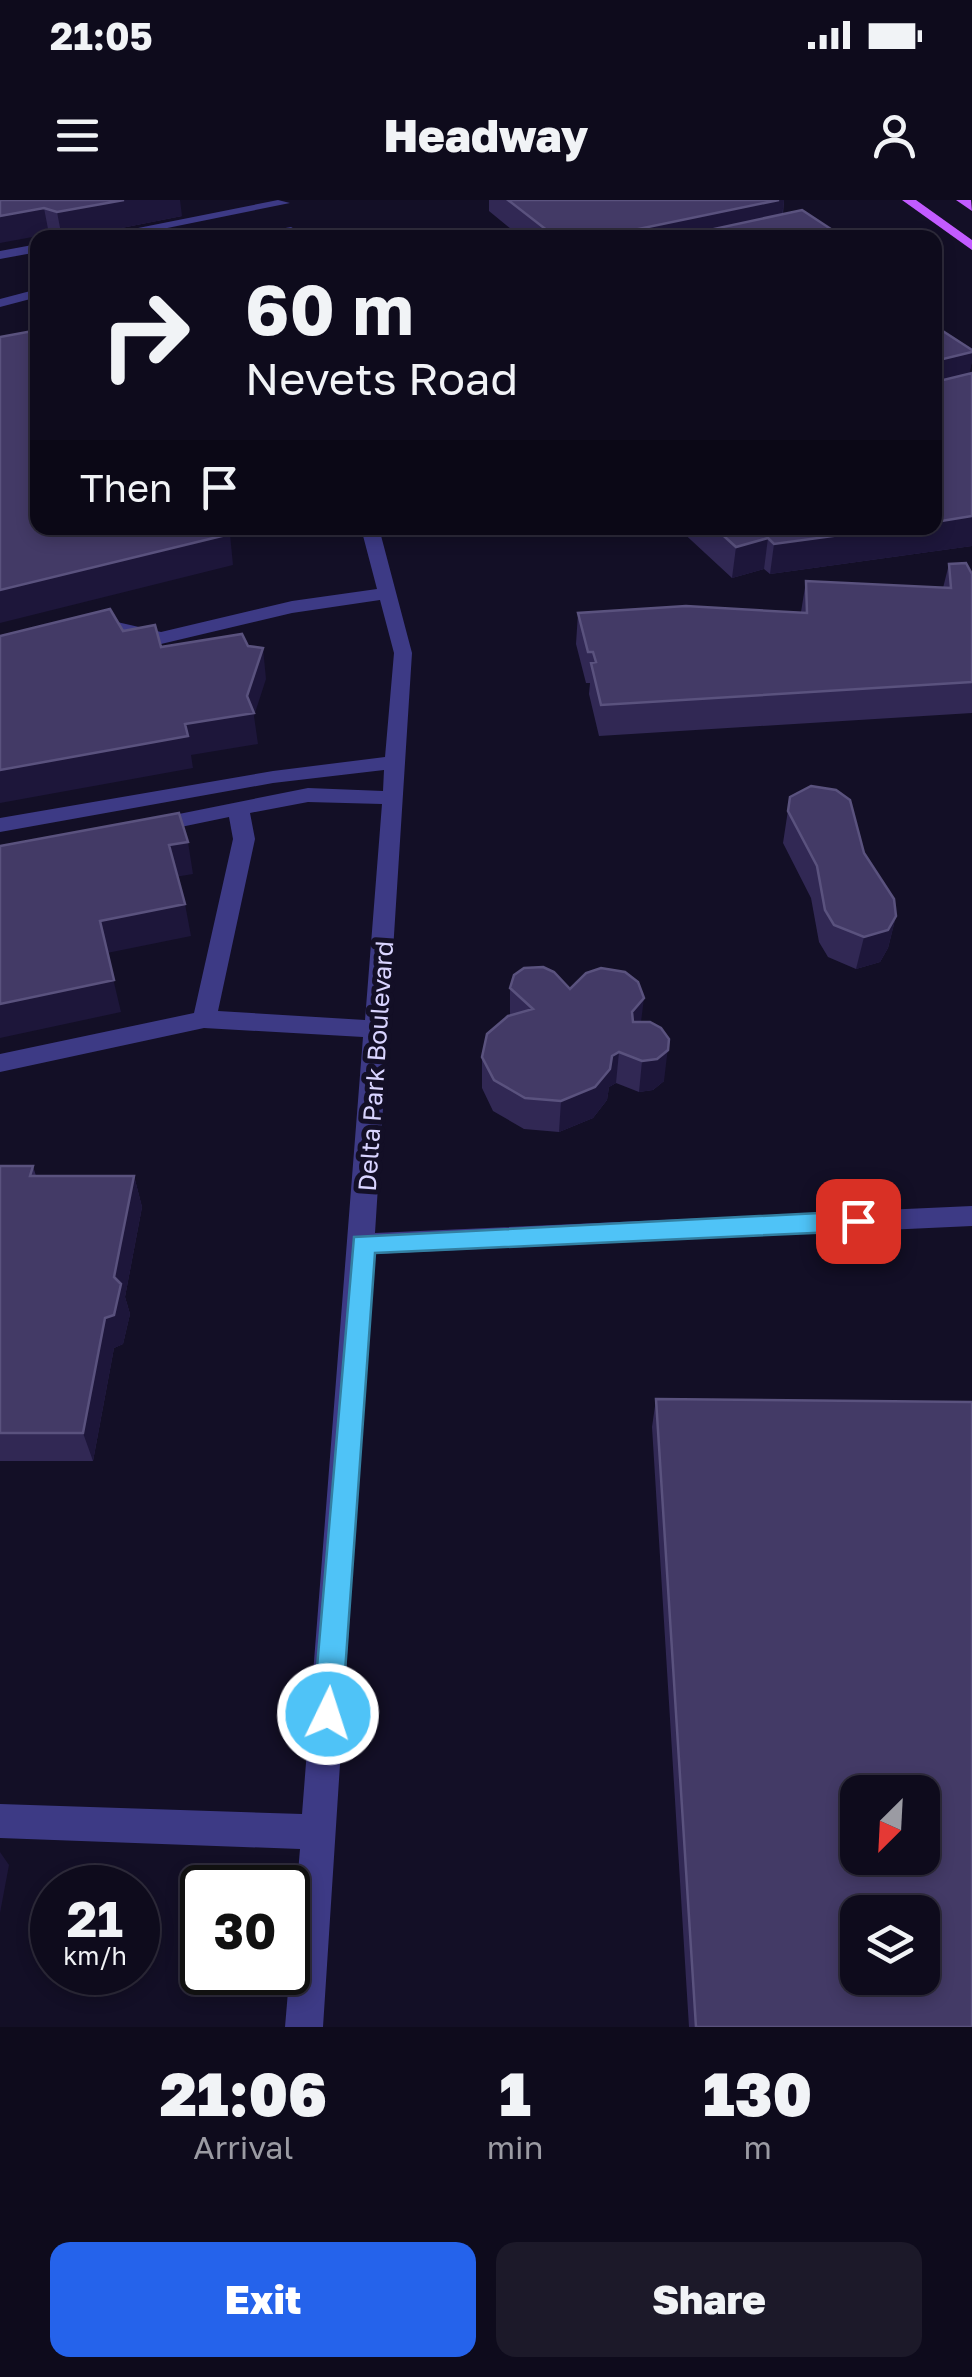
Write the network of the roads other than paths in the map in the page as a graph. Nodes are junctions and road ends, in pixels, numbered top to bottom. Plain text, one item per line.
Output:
1 (207, 200) edge
2 (908, 200) edge
3 (962, 200) edge
4 (283, 201) edge
5 (972, 207) edge
6 (217, 214) junction
7 (135, 230) edge
8 (291, 230) edge
9 (972, 246) edge
10 (30, 250) edge
11 (0, 256) edge
12 (30, 295) edge
13 (0, 303) edge
14 (372, 535) edge
15 (388, 592) junction
16 (67, 642) edge
17 (396, 762) junction
18 (394, 798) junction
19 (238, 807) junction
20 (0, 825) edge
21 (132, 830) edge
22 (204, 1019) junction
23 (378, 1029) junction
24 (0, 1063) edge
25 (972, 1216) edge
26 (363, 1244) junction
27 (0, 1821) edge
28 (319, 1832) junction
29 (304, 2027) edge

1 - 6 street
2 - 9 main road
3 - 5 main road
4 - 6 street
4 - 8 street
6 - 7 street
10 - 11 street
12 - 13 street
14 - 15 street, Delta Park Boulevard
15 - 16 street
15 - 17 street, Delta Park Boulevard
17 - 18 street, Delta Park Boulevard
17 - 20 street
18 - 19 street
18 - 23 street, Delta Park Boulevard
19 - 21 street
19 - 22 street
22 - 23 street
22 - 24 street
23 - 26 street, Delta Park Boulevard
25 - 26 street
26 - 28 street, Delta Park Boulevard
27 - 28 street
28 - 29 street, Delta Park Boulevard

